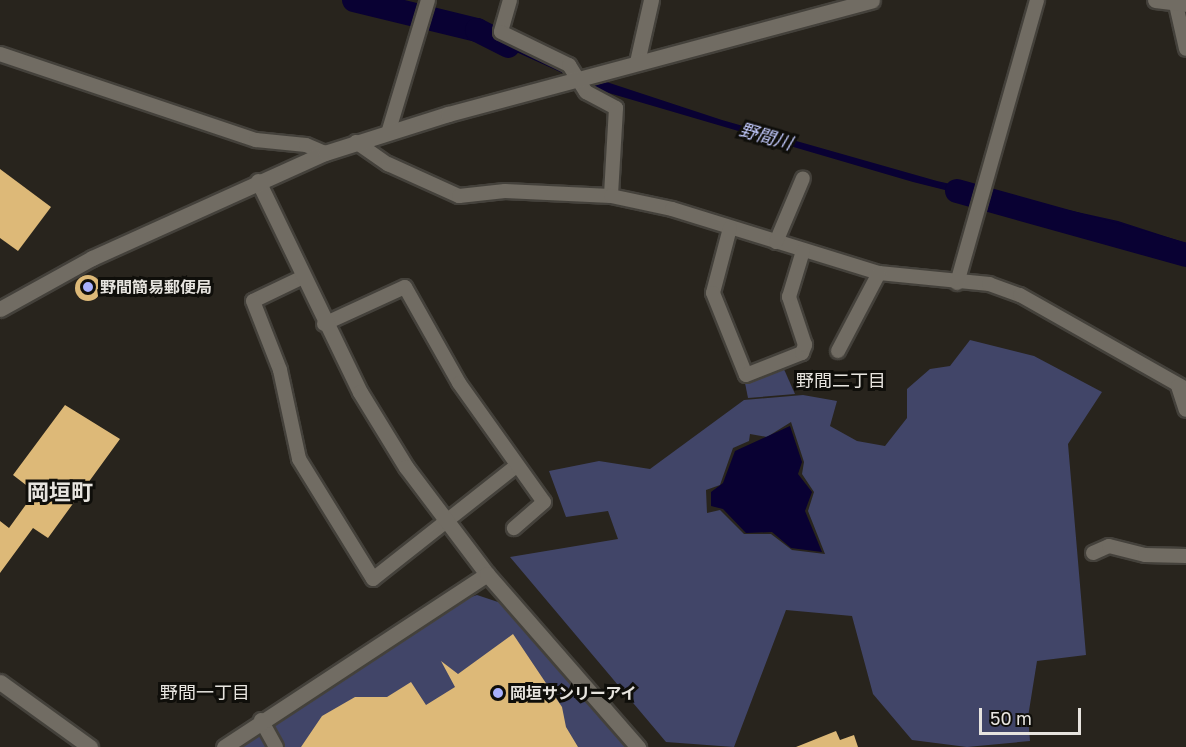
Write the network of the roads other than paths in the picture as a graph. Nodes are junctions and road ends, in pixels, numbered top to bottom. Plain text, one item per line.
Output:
1 (428, 0) edge
2 (510, 0) edge
3 (651, 0) edge
4 (872, 0) edge
5 (1037, 0) edge
6 (1155, 0) edge
7 (1179, 2) edge
8 (1186, 49) edge
9 (0, 54) edge
10 (637, 62) junction
11 (574, 81) junction
12 (389, 130) junction
13 (356, 142) junction
14 (324, 153) junction
15 (802, 178) dead end
16 (258, 181) junction
17 (611, 196) junction
18 (730, 228) junction
19 (776, 242) junction
20 (802, 251) junction
21 (879, 273) junction
22 (301, 278) junction
23 (957, 283) junction
24 (0, 309) edge
25 (324, 324) junction
26 (838, 351) dead end
27 (1182, 387) edge
28 (1186, 410) edge
29 (516, 466) junction
30 (447, 523) junction
31 (514, 528) dead end
32 (1093, 552) dead end
33 (1186, 556) edge
34 (487, 574) junction
35 (0, 682) edge
36 (261, 720) junction
37 (90, 747) edge
38 (225, 747) edge
39 (276, 747) edge
40 (638, 747) edge

1 - 12 street
2 - 11 street
3 - 10 street
4 - 10 street
5 - 23 street
6 - 7 street
7 - 8 street
9 - 14 street
10 - 11 street
11 - 12 street
11 - 17 street
12 - 13 street
13 - 14 street
13 - 17 street
14 - 16 street
15 - 19 street
16 - 22 street
16 - 24 street
17 - 18 street
18 - 19 street
18 - 20 street
19 - 20 street
20 - 21 street
21 - 23 street
21 - 26 street
22 - 25 street
22 - 30 street
23 - 27 street
25 - 29 street
25 - 30 street
27 - 28 street
29 - 30 street
29 - 31 street
30 - 34 street
32 - 33 street
34 - 36 street
34 - 40 street
35 - 37 street
36 - 38 street
36 - 39 street

